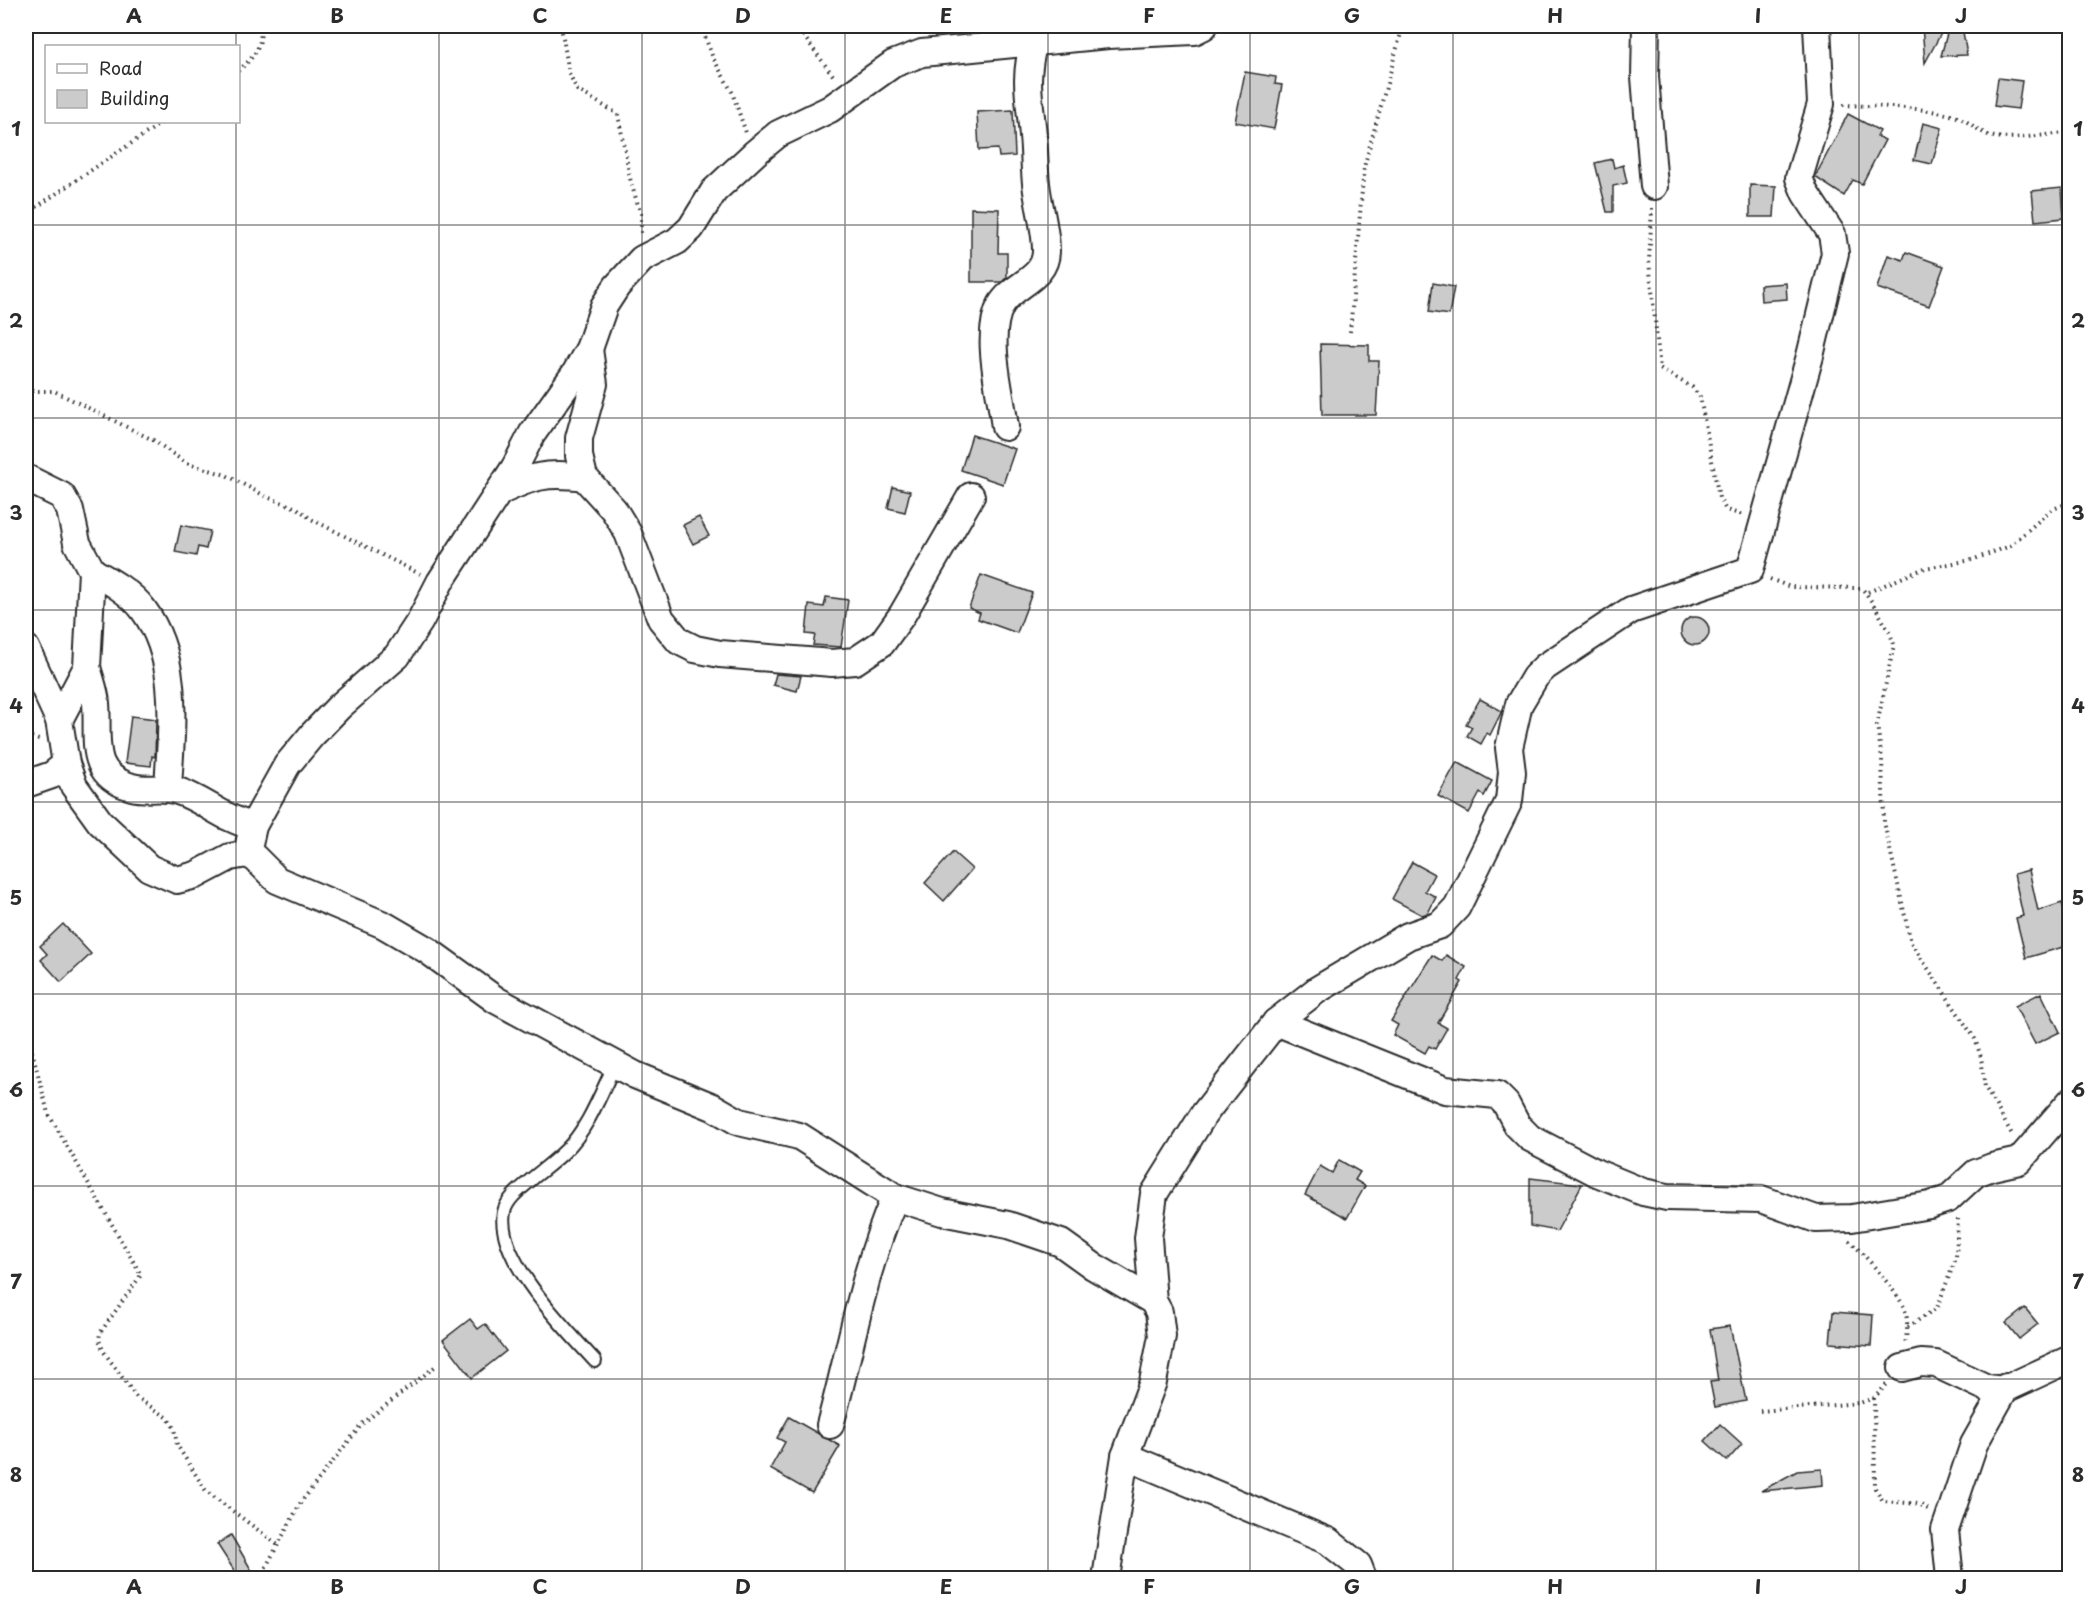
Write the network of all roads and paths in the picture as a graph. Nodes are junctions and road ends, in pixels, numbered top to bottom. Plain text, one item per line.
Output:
1 (260, 26) edge
2 (561, 26) edge
3 (701, 26) edge
4 (796, 26) edge
5 (1204, 26) edge
6 (1402, 26) edge
7 (1646, 26) edge
8 (1817, 26) edge
9 (1034, 42) junction
10 (240, 69) edge
11 (850, 95) junction
12 (1821, 104) junction
13 (162, 123) edge
14 (2070, 133) edge
15 (755, 153) junction
16 (1653, 186) joint
17 (26, 214) edge
18 (642, 259) junction
19 (1350, 332) dead end
20 (589, 349) junction
21 (26, 392) edge
22 (1005, 428) dead end
23 (584, 477) junction
24 (26, 478) edge
25 (499, 492) junction
26 (971, 496) dead end
27 (2070, 502) edge
28 (1764, 520) junction
29 (1750, 570) junction
30 (92, 571) junction
31 (440, 582) junction
32 (1868, 592) junction
33 (26, 648) edge
34 (87, 667) junction
35 (59, 720) junction
36 (66, 764) junction
37 (26, 784) edge
38 (168, 789) junction
39 (253, 826) junction
40 (247, 854) junction
41 (1276, 1022) junction
42 (26, 1028) edge
43 (615, 1064) junction
44 (2070, 1102) edge
45 (2019, 1161) junction
46 (1959, 1188) junction
47 (895, 1197) junction
48 (1845, 1239) dead end
49 (1153, 1301) junction
50 (1908, 1327) junction
51 (2070, 1359) edge
52 (595, 1361) dead end
53 (437, 1365) dead end
54 (1902, 1368) junction
55 (2006, 1388) junction
56 (1874, 1398) junction
57 (1760, 1411) dead end
58 (830, 1425) dead end
59 (1125, 1456) junction
60 (1945, 1530) junction
61 (278, 1545) junction
62 (260, 1578) edge
63 (1106, 1578) edge
64 (1363, 1578) edge
65 (1950, 1578) edge

1 - 10 path
2 - 18 path
3 - 15 path
4 - 11 path
5 - 9 street
6 - 19 path
7 - 16 street
8 - 12 street
9 - 11 street
9 - 22 street
11 - 15 street
12 - 14 path
12 - 28 street
13 - 17 path
15 - 18 street
16 - 28 path
18 - 20 street
20 - 23 street
20 - 25 street
21 - 31 path
23 - 25 street
23 - 26 street
24 - 30 street
25 - 31 street
27 - 32 path
28 - 29 street
29 - 32 path
29 - 41 street
30 - 34 street
30 - 38 street
31 - 39 street
32 - 45 path
33 - 35 street
34 - 35 street
34 - 38 street
35 - 36 street
36 - 37 street
36 - 40 street
38 - 39 street
39 - 40 street
40 - 43 street
41 - 46 street
41 - 49 street
42 - 61 path
43 - 47 street
43 - 52 lane
44 - 45 street
45 - 46 street
46 - 50 path
47 - 49 street
47 - 58 street
48 - 50 path
49 - 59 street
50 - 54 path
51 - 55 street
53 - 61 path
54 - 55 street
54 - 56 path
55 - 60 street
56 - 57 path
56 - 60 path
59 - 63 street
59 - 64 street
60 - 65 street
61 - 62 path

